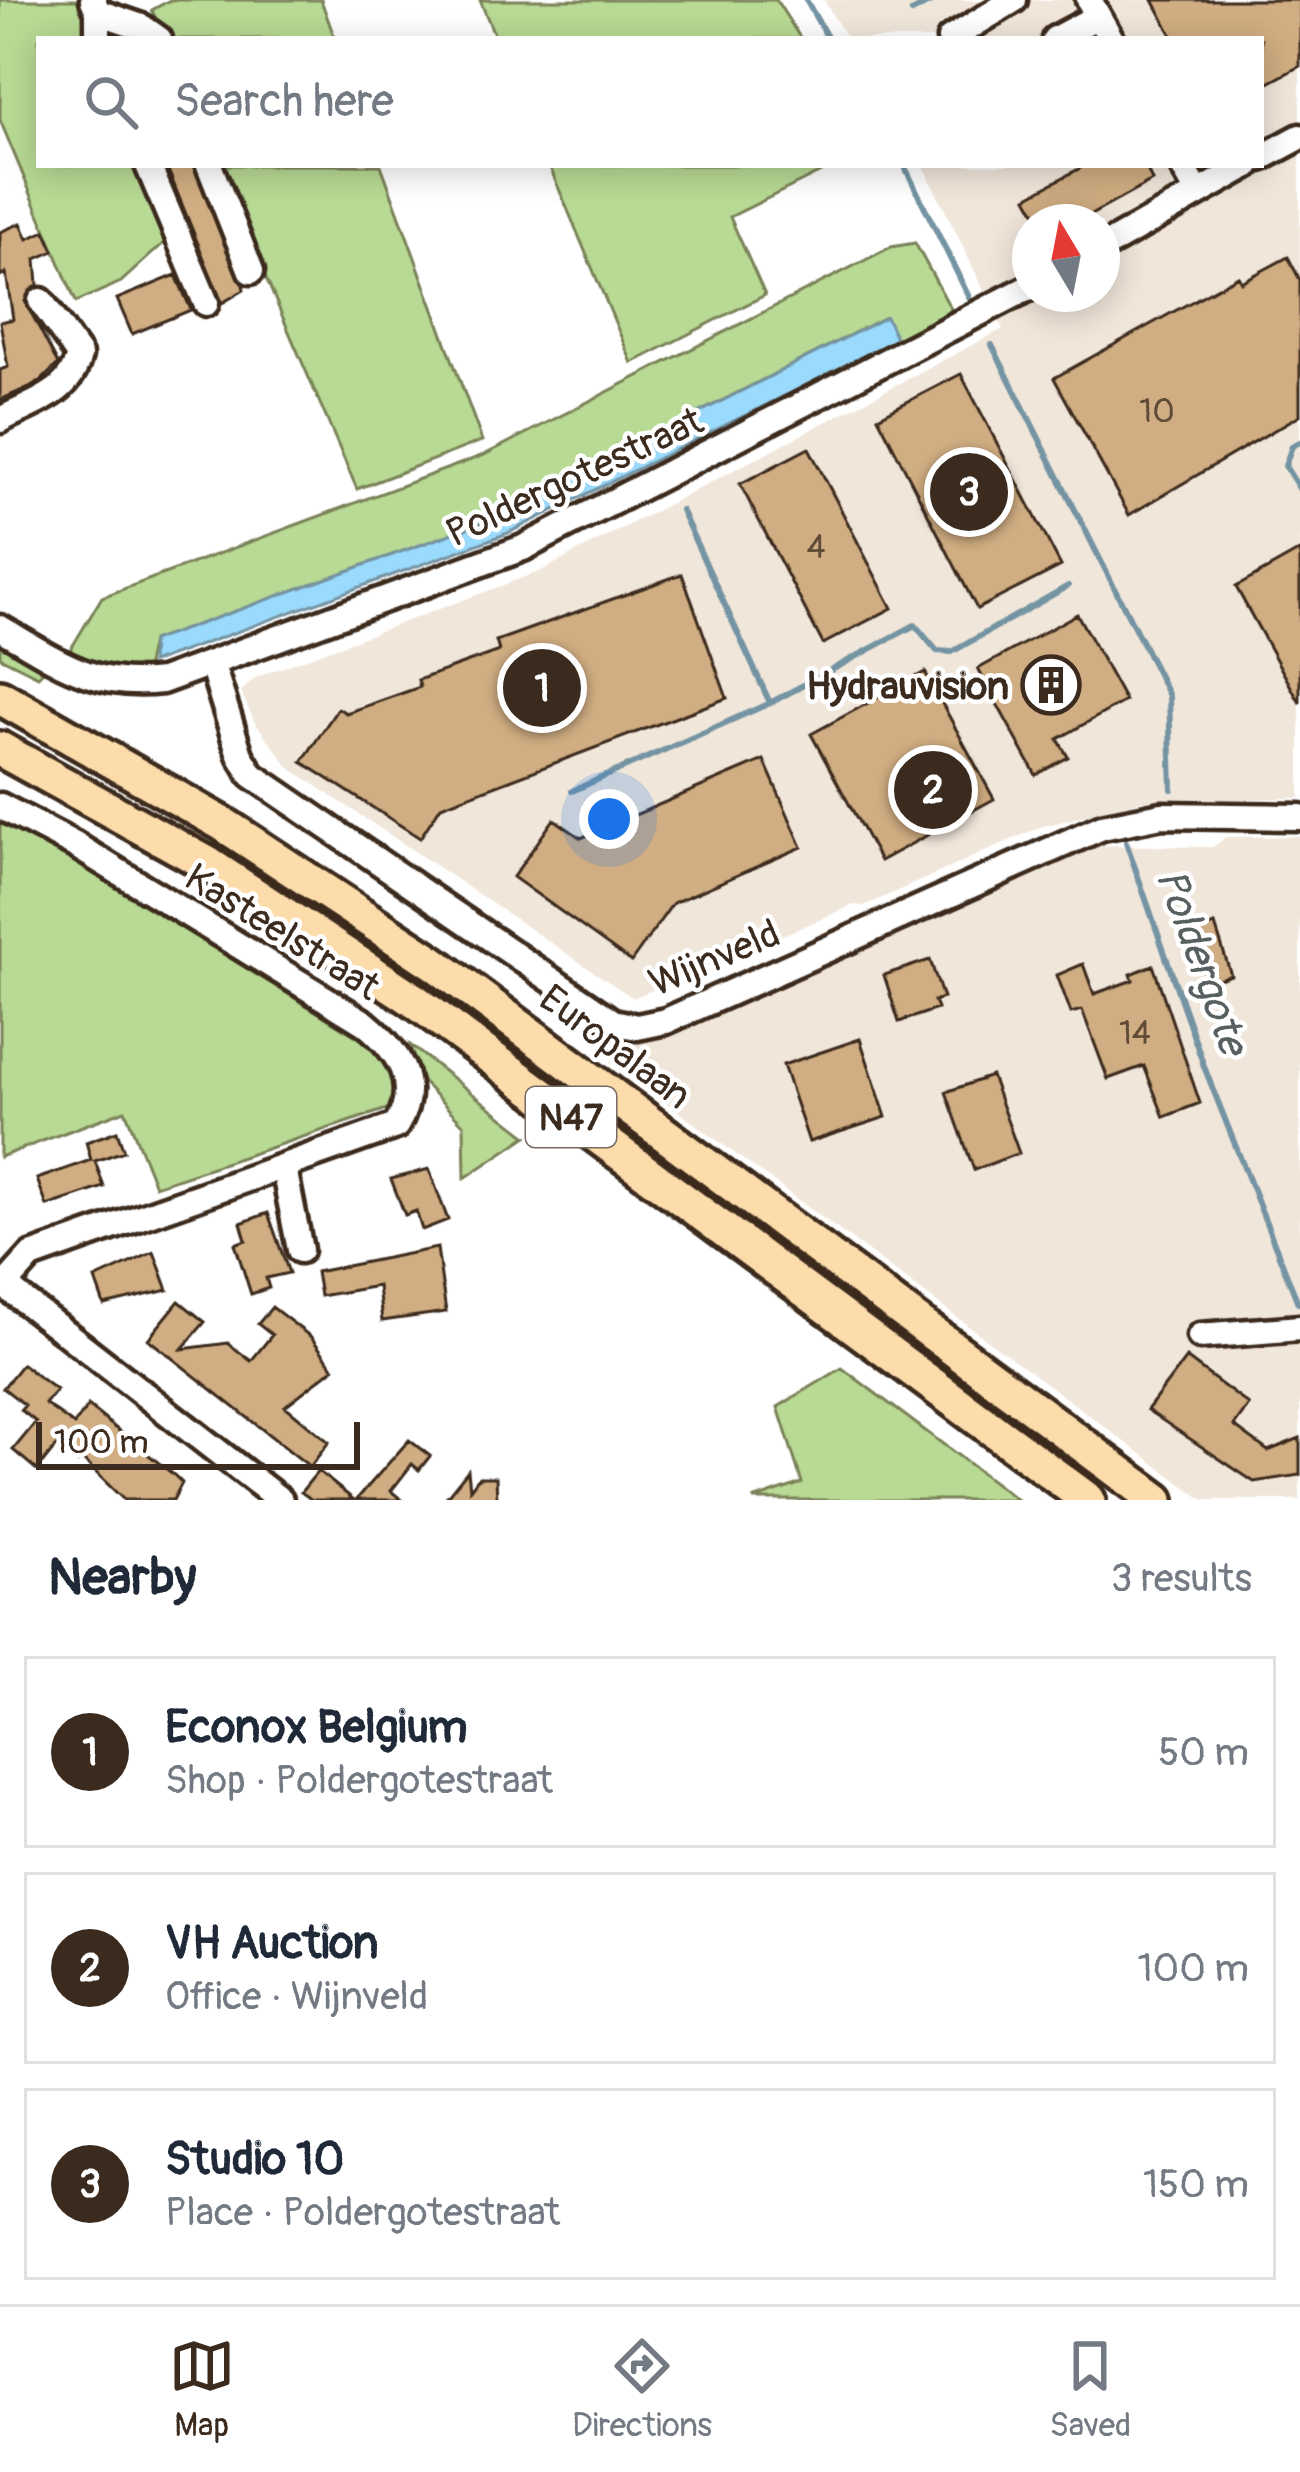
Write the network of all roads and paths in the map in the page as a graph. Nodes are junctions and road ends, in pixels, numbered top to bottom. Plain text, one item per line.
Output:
1 (1013, 0) edge
2 (95, 6) edge
3 (1093, 8) edge
4 (98, 36) edge
5 (155, 36) edge
6 (955, 36) edge
7 (1059, 36) edge
8 (1109, 36) edge
9 (1300, 136) edge
10 (1264, 156) edge
11 (149, 168) edge
12 (210, 168) edge
13 (1184, 168) edge
14 (1243, 168) edge
15 (1198, 194) junction
16 (1120, 238) edge
17 (251, 271) dead end
18 (1012, 296) edge
19 (41, 301) dead end
20 (206, 303) dead end
21 (0, 420) edge
22 (0, 628) edge
23 (212, 664) junction
24 (0, 697) edge
25 (0, 749) edge
26 (0, 806) edge
27 (1300, 817) edge
28 (284, 1168) junction
29 (300, 1250) dead end
30 (5, 1293) edge
31 (1300, 1328) edge
32 (1201, 1336) dead end
33 (280, 1500) edge
34 (1088, 1500) edge
35 (1157, 1500) edge

1 - 6 street
2 - 4 street
2 - 5 street
3 - 7 street
3 - 8 street
9 - 10 street
11 - 20 street
12 - 17 street
13 - 15 street
14 - 15 street
15 - 16 street
18 - 23 street, Poldergotestraat
19 - 21 street
22 - 23 street, Poldergotestraat
23 - 27 street, Wijnveld
24 - 35 highway, Europalaan / N47
25 - 34 highway, N47
26 - 28 street, Kasteelstraat
28 - 29 street
28 - 30 street, Kasteelstraat
30 - 33 street
31 - 32 street

